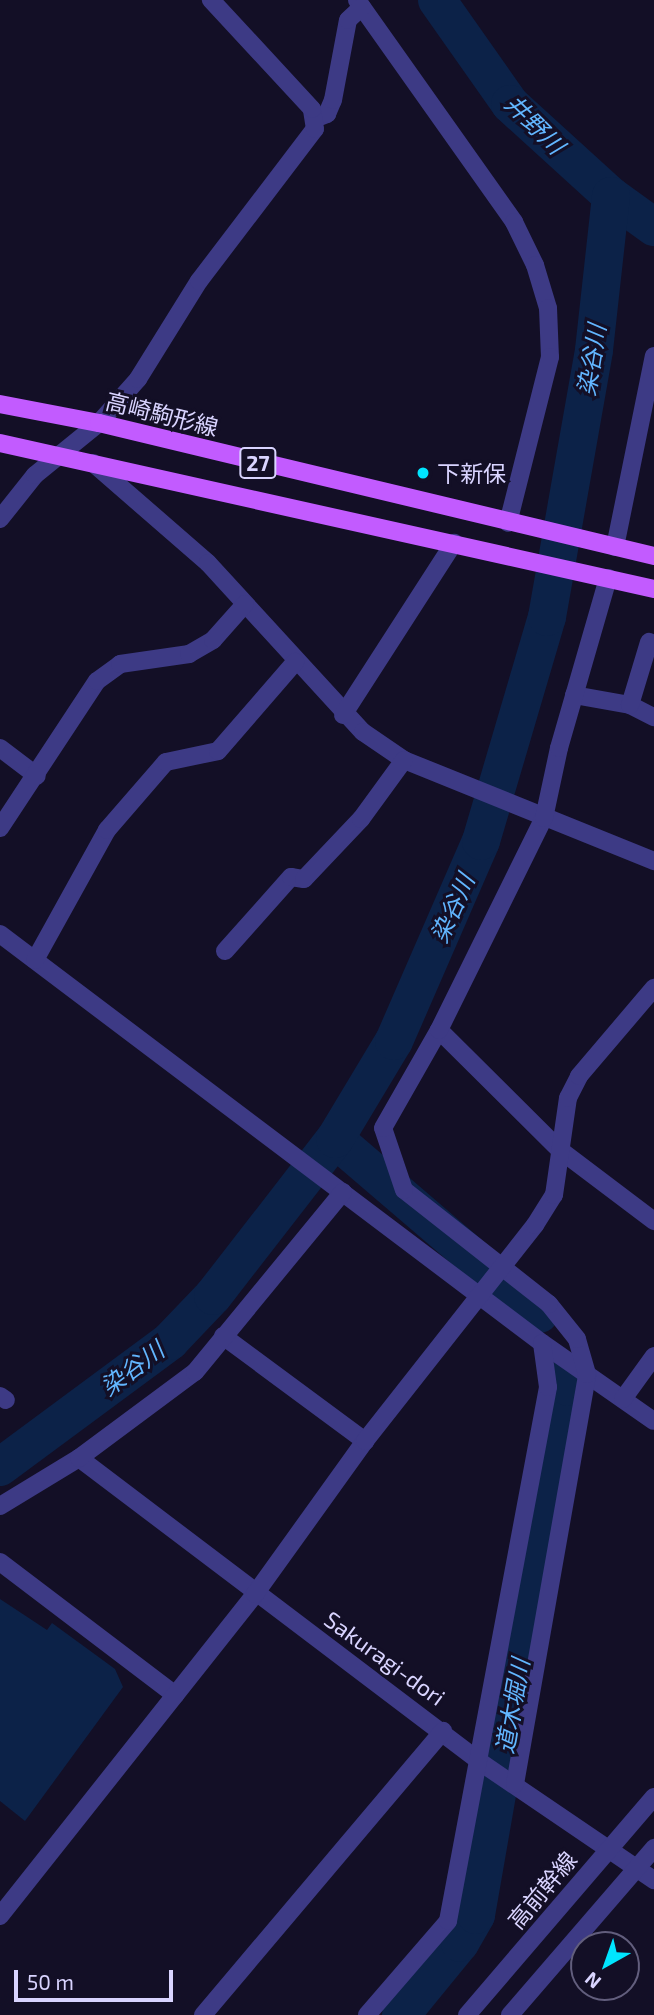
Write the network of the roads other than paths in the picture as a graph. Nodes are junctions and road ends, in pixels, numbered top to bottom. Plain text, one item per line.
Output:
1 (211, 0) edge
2 (360, 4) edge
3 (317, 118) junction
4 (654, 356) edge
5 (0, 404) edge
6 (99, 423) junction
7 (0, 443) edge
8 (62, 456) junction
9 (93, 463) junction
10 (0, 519) edge
11 (512, 524) junction
12 (454, 543) junction
13 (608, 546) junction
14 (654, 556) edge
15 (604, 578) junction
16 (654, 589) edge
17 (244, 604) junction
18 (649, 642) dead end
19 (295, 662) junction
20 (574, 695) junction
21 (630, 705) junction
22 (343, 715) junction
23 (654, 717) edge
24 (0, 748) edge
25 (404, 760) junction
26 (37, 776) junction
27 (540, 815) junction
28 (0, 828) edge
29 (654, 860) edge
30 (0, 934) edge
31 (225, 951) dead end
32 (35, 960) junction
33 (654, 988) edge
34 (439, 1030) junction
35 (560, 1150) junction
36 (340, 1189) junction
37 (654, 1221) edge
38 (502, 1269) junction
39 (482, 1292) junction
40 (223, 1336) junction
41 (542, 1343) junction
42 (654, 1356) edge
43 (587, 1374) junction
44 (623, 1399) junction
45 (654, 1421) edge
46 (365, 1441) junction
47 (79, 1458) junction
48 (0, 1506) edge
49 (0, 1562) edge
50 (256, 1594) junction
51 (175, 1695) junction
52 (443, 1731) junction
53 (480, 1762) junction
54 (513, 1783) junction
55 (654, 1797) edge
56 (610, 1848) junction
57 (654, 1848) edge
58 (637, 1867) junction
59 (654, 1880) edge
60 (0, 1916) edge
61 (203, 2015) edge
62 (367, 2015) edge
63 (467, 2015) edge
64 (510, 2015) edge

1 - 3 street
2 - 3 street
2 - 11 street
3 - 6 street
4 - 13 street
5 - 6 main road, 高崎駒形線 / 27
6 - 8 street
6 - 11 main road, 高崎駒形線 / 27
7 - 8 main road, 27
8 - 9 main road, 27
8 - 10 street
9 - 12 main road, 27
9 - 17 street
11 - 13 main road, 27
12 - 15 main road, 27
12 - 22 street
13 - 14 main road, 27
15 - 16 main road, 27
15 - 20 street
17 - 19 street
17 - 26 street
18 - 21 street
19 - 22 street
19 - 32 street
20 - 21 street
20 - 27 street
21 - 23 street
22 - 25 street
24 - 26 street
25 - 27 street
25 - 31 street
26 - 28 street
27 - 29 street
27 - 34 street
30 - 32 street
32 - 36 street
33 - 35 street
34 - 35 street
34 - 38 street
35 - 37 street
35 - 38 street
36 - 39 street
36 - 40 street
38 - 39 street
38 - 43 street
39 - 41 street
39 - 46 street
40 - 46 street
40 - 47 street
41 - 43 street
41 - 53 street
42 - 44 street
43 - 44 street
43 - 54 street
44 - 45 street
46 - 50 street
47 - 48 street
47 - 50 street, Sakuragi-dori
49 - 51 street
50 - 51 street
50 - 52 street, Sakuragi-dori
51 - 60 street
52 - 53 street, Sakuragi-dori
52 - 61 street
53 - 54 street, Sakuragi-dori
53 - 62 street
54 - 56 street
55 - 56 street, 高前幹線
56 - 58 street
56 - 63 street, 高前幹線
57 - 58 street
58 - 59 street
58 - 64 street

